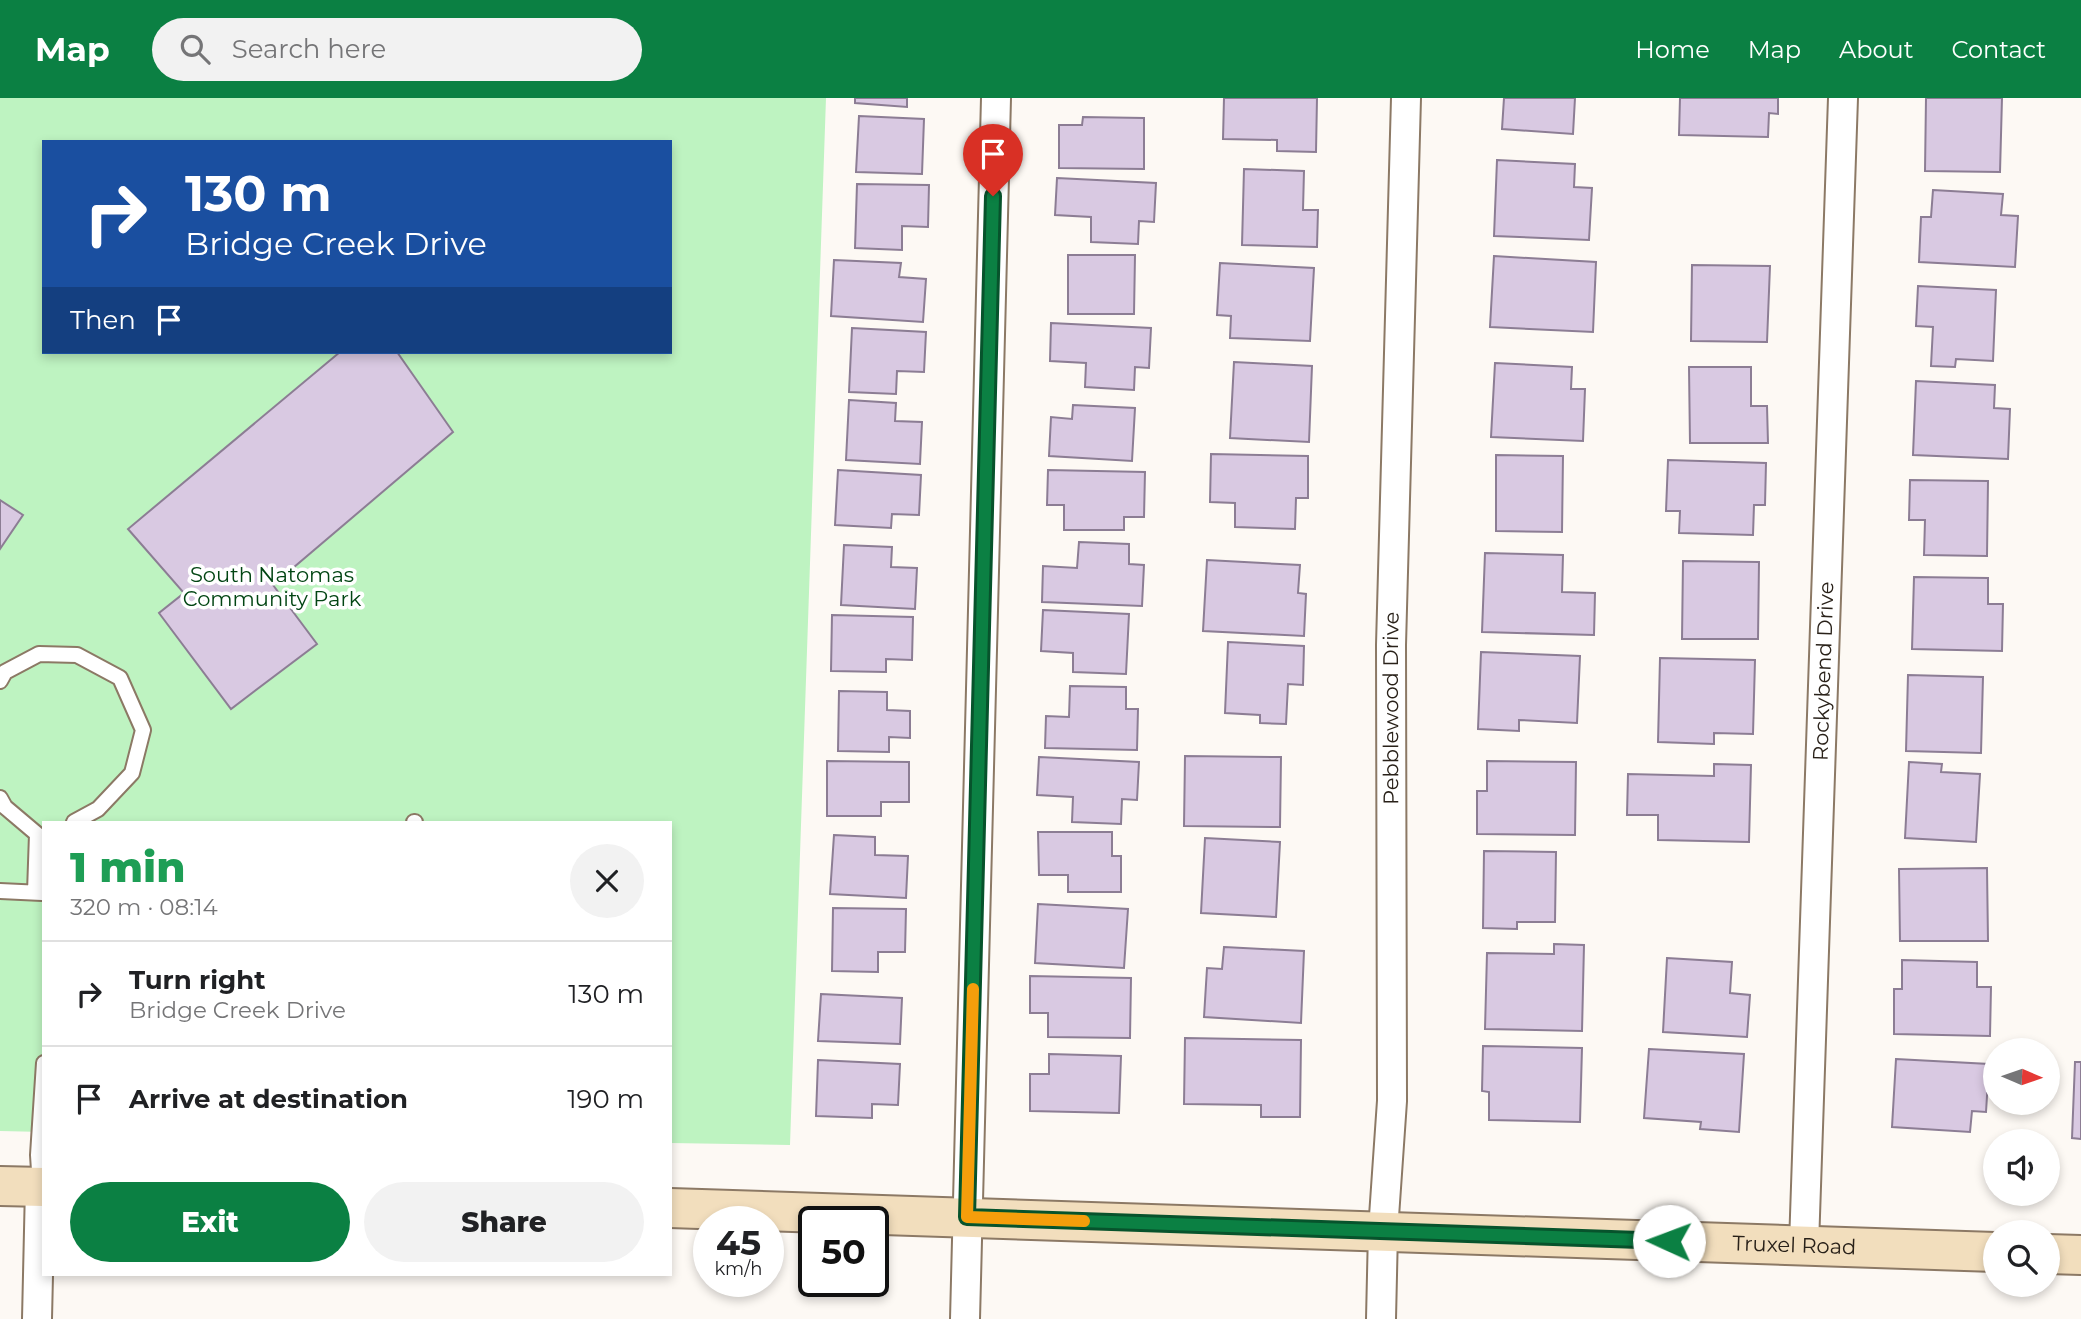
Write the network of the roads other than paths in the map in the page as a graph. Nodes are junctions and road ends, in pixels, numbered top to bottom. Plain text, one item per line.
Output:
1 (996, 98) edge
2 (1406, 98) edge
3 (1843, 98) edge
4 (0, 681) edge
5 (0, 798) edge
6 (76, 821) edge
7 (40, 833) edge
8 (0, 891) edge
9 (39, 893) edge
10 (42, 1094) edge
11 (0, 1186) edge
12 (42, 1187) edge
13 (672, 1208) edge
14 (967, 1217) junction
15 (1382, 1231) junction
16 (1804, 1245) junction
17 (1983, 1252) edge
18 (2060, 1254) edge
19 (2081, 1255) edge
20 (37, 1319) edge
21 (965, 1319) edge
22 (1381, 1319) edge

1 - 14 street
2 - 15 street, Pebblewood Drive
3 - 16 street, Rockybend Drive
4 - 6 lane
5 - 7 lane
7 - 9 lane
8 - 9 lane
10 - 12 lane
11 - 12 main road
12 - 20 street
13 - 14 main road, Truxel Road
14 - 15 main road, Truxel Road
14 - 21 street
15 - 16 main road, Truxel Road
15 - 22 street, Pebblewood Drive
16 - 17 main road, Truxel Road
18 - 19 main road

